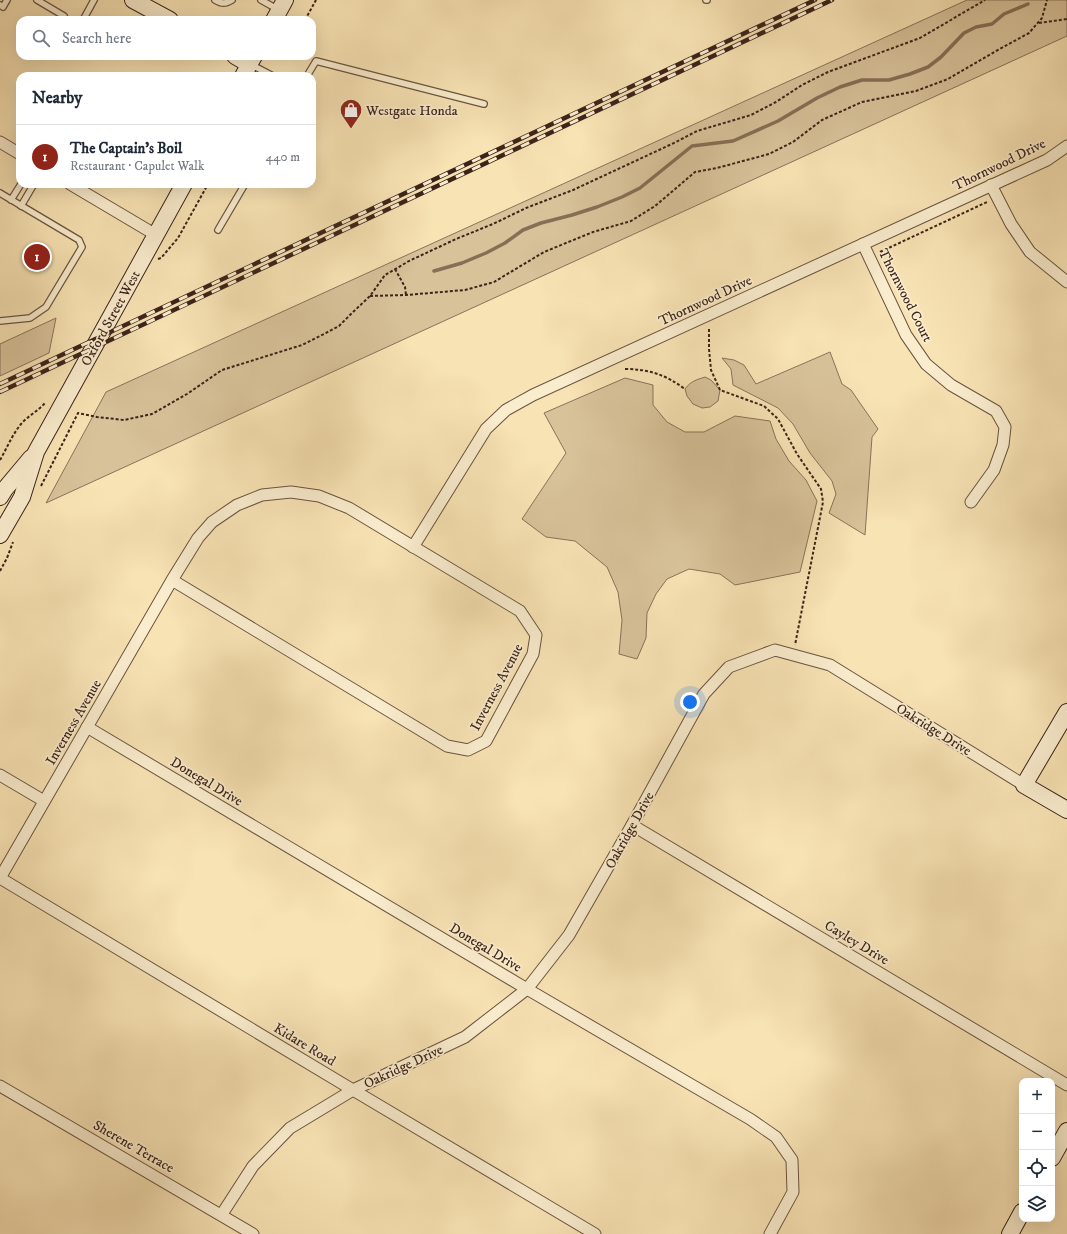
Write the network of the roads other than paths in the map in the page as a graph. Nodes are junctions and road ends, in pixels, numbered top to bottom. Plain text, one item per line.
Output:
1 (7, 0) edge
2 (37, 0) edge
3 (94, 0) edge
4 (133, 0) edge
5 (215, 0) edge
6 (232, 0) edge
7 (261, 0) edge
8 (0, 5) edge
9 (279, 10) edge
10 (64, 16) dead end
11 (85, 16) edge
12 (164, 16) edge
13 (249, 65) edge
14 (264, 72) edge
15 (309, 72) edge
16 (484, 104) dead end
17 (0, 142) edge
18 (1067, 146) edge
19 (16, 152) edge
20 (991, 185) junction
21 (19, 188) edge
22 (32, 188) edge
23 (77, 188) edge
24 (182, 188) edge
25 (243, 188) edge
26 (0, 193) edge
27 (12, 200) junction
28 (21, 206) junction
29 (218, 230) dead end
30 (156, 235) junction
31 (863, 244) junction
32 (1067, 282) edge
33 (0, 321) edge
34 (36, 452) junction
35 (0, 497) edge
36 (971, 502) dead end
37 (0, 535) edge
38 (413, 547) junction
39 (172, 580) junction
40 (1067, 712) edge
41 (87, 727) junction
42 (0, 775) edge
43 (1024, 785) junction
44 (44, 801) junction
45 (1067, 810) edge
46 (632, 825) junction
47 (0, 878) edge
48 (527, 989) junction
49 (1067, 1084) edge
50 (0, 1086) edge
51 (353, 1090) junction
52 (1067, 1131) edge
53 (1055, 1153) edge
54 (222, 1214) junction
55 (1019, 1218) edge
56 (253, 1234) edge
57 (595, 1234) edge
58 (770, 1234) edge
59 (1010, 1234) edge

1 - 8 lane
2 - 10 lane
3 - 11 lane
4 - 12 main road
5 - 6 lane
7 - 9 lane
13 - 14 lane
15 - 16 lane
17 - 19 street
18 - 20 street, Thornwood Drive
20 - 31 street, Thornwood Drive
20 - 32 street
21 - 27 lane
22 - 28 lane
23 - 30 street
24 - 30 main road, Oxford Street West
25 - 29 lane
26 - 27 lane
27 - 28 lane
28 - 33 lane
30 - 34 main road, Oxford Street West
31 - 36 street, Thornwood Court
31 - 38 street, Thornwood Drive
34 - 35 main road, Oxford Street West
34 - 37 main road, Oxford Street West
38 - 39 street, Inverness Avenue
38 - 39 street, Inverness Avenue
39 - 41 street, Inverness Avenue
40 - 43 main road
41 - 44 street, Inverness Avenue
41 - 48 street, Donegal Drive
42 - 44 street
43 - 45 main road, Oakridge Drive
43 - 46 street, Oakridge Drive
44 - 47 street, Inverness Avenue
46 - 48 street, Oakridge Drive
46 - 49 street, Cayley Drive
47 - 51 street, Kidare Road
48 - 51 street, Oakridge Drive
48 - 58 street, Donegal Drive
50 - 54 street, Sherene Terrace
51 - 54 street, Oakridge Drive
51 - 57 street, Kidare Road
52 - 53 main road
54 - 56 street, Sherene Terrace
55 - 59 main road

